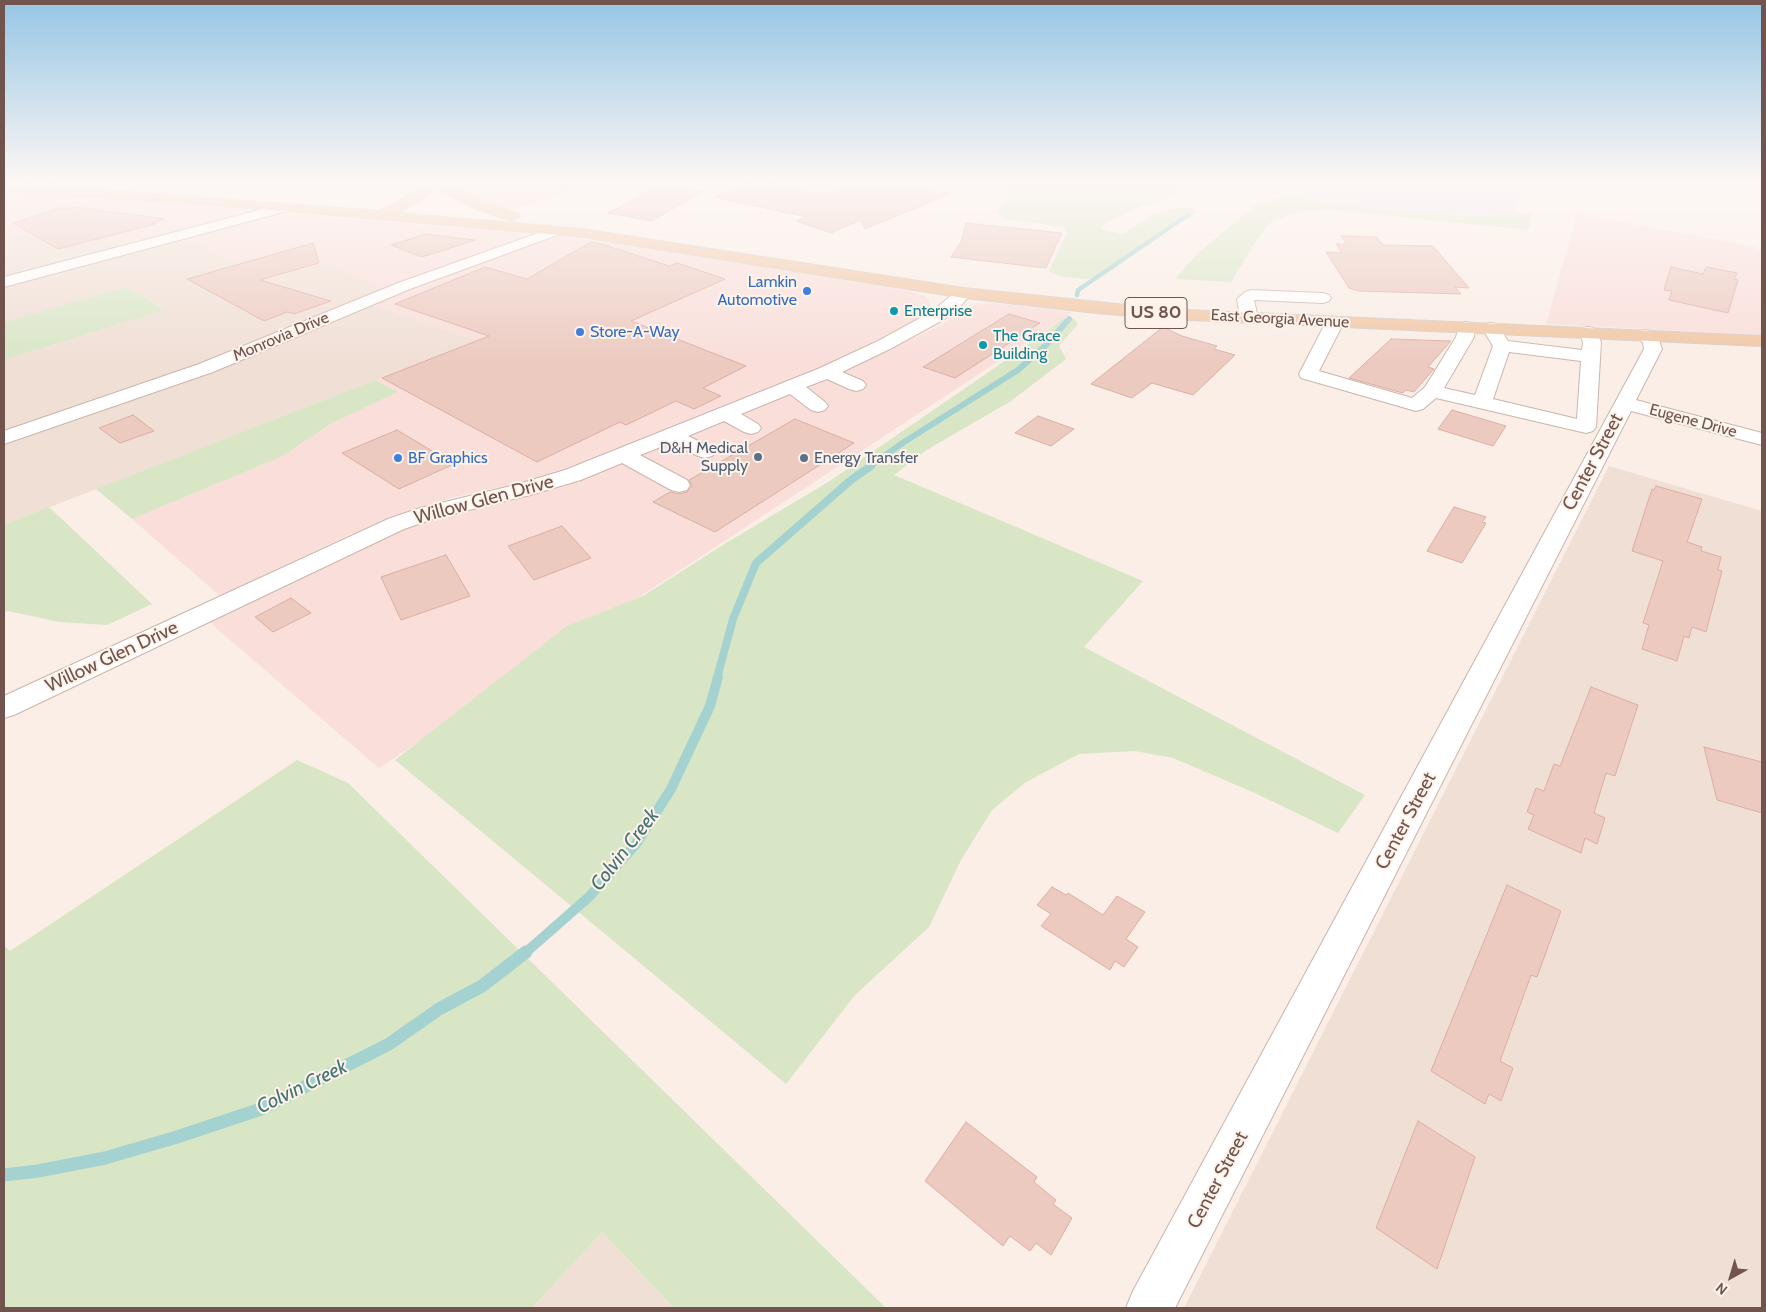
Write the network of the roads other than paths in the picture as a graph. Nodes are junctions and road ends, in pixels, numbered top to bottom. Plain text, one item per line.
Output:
1 (157, 241) edge
2 (527, 241) edge
3 (634, 241) edge
4 (4, 282) edge
5 (964, 293) junction
6 (1323, 298) dead end
7 (1250, 318) junction
8 (1335, 322) junction
9 (1466, 327) junction
10 (1491, 328) junction
11 (1545, 330) junction
12 (1588, 332) junction
13 (1645, 334) junction
14 (1762, 341) edge
15 (1502, 346) junction
16 (1553, 353) junction
17 (1591, 357) junction
18 (827, 372) junction
19 (856, 385) dead end
20 (792, 386) junction
21 (1432, 391) junction
22 (1612, 391) junction
23 (762, 398) junction
24 (1482, 402) junction
25 (818, 406) dead end
26 (784, 411) dead end
27 (724, 414) junction
28 (751, 428) dead end
29 (671, 435) junction
30 (4, 438) edge
31 (1762, 439) edge
32 (705, 452) dead end
33 (623, 455) junction
34 (679, 485) dead end
35 (4, 708) edge
36 (1150, 1308) edge

1 - 4 street
2 - 30 street, Monrovia Drive
3 - 5 main road, East Georgia Avenue / US 80
5 - 7 main road, East Georgia Avenue / US 80
5 - 18 street, Willow Glen Drive
6 - 7 street
7 - 8 main road, East Georgia Avenue / US 80
8 - 9 main road, East Georgia Avenue / US 80
8 - 21 street
9 - 10 main road, East Georgia Avenue / US 80
9 - 21 street
10 - 11 main road, East Georgia Avenue / US 80
10 - 15 street
11 - 12 main road, East Georgia Avenue / US 80
11 - 16 street
12 - 13 main road, East Georgia Avenue / US 80
12 - 17 street
13 - 14 main road, East Georgia Avenue / US 80
13 - 22 street, Center Street
15 - 16 street
15 - 24 street
16 - 17 street
17 - 22 street
18 - 19 street
18 - 20 street, Willow Glen Drive
20 - 23 street, Willow Glen Drive
20 - 25 street
21 - 24 street
22 - 24 street
22 - 31 street, Eugene Drive
22 - 36 street, Center Street
23 - 26 street
23 - 27 street, Willow Glen Drive
27 - 28 street
27 - 29 street, Willow Glen Drive
29 - 32 street
29 - 33 street, Willow Glen Drive
33 - 34 street
33 - 35 street, Willow Glen Drive

